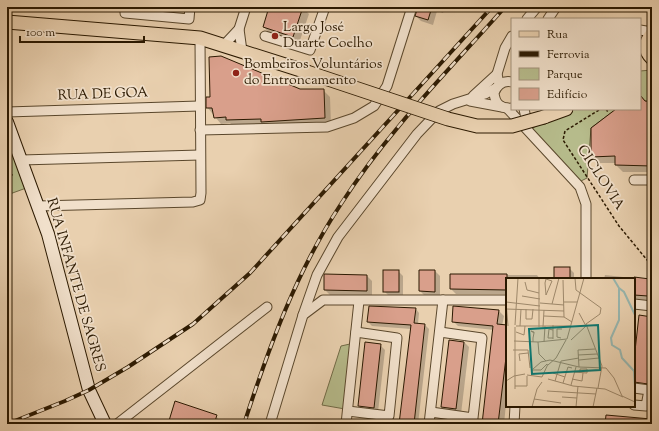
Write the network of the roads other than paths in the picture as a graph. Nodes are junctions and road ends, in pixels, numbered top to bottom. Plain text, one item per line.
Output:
1 (125, 7) edge
2 (190, 7) edge
3 (246, 7) edge
4 (325, 7) edge
5 (412, 7) edge
6 (537, 7) edge
7 (556, 7) edge
8 (528, 18) edge
9 (549, 18) edge
10 (7, 22) edge
11 (239, 29) junction
12 (265, 36) dead end
13 (200, 38) junction
14 (511, 38) edge
15 (645, 38) edge
16 (224, 45) junction
17 (242, 51) junction
18 (511, 54) edge
19 (652, 58) edge
20 (502, 59) junction
21 (652, 61) edge
22 (641, 63) edge
23 (497, 74) junction
24 (505, 82) edge
25 (467, 100) junction
26 (199, 106) junction
27 (507, 108) edge
28 (524, 110) edge
29 (564, 110) edge
30 (7, 112) edge
31 (7, 122) edge
32 (200, 130) junction
33 (529, 130) junction
34 (200, 154) junction
35 (21, 160) junction
36 (634, 180) dead end
37 (652, 180) edge
38 (38, 206) junction
39 (586, 278) edge
40 (444, 300) junction
41 (506, 300) edge
42 (359, 301) junction
43 (635, 304) edge
44 (652, 306) edge
45 (267, 307) dead end
46 (303, 315) junction
47 (356, 332) junction
48 (440, 332) junction
49 (635, 388) edge
50 (635, 405) edge
51 (515, 407) edge
52 (348, 411) junction
53 (430, 412) junction
54 (105, 424) edge
55 (117, 424) edge
56 (270, 424) edge
57 (346, 424) edge
58 (429, 424) edge
59 (514, 424) edge

1 - 2 street
3 - 11 street
4 - 12 street
5 - 32 street
6 - 8 street
7 - 9 street
10 - 13 main road
11 - 16 street
11 - 17 street
13 - 16 main road
13 - 26 street
14 - 20 street
15 - 19 main road
16 - 17 main road
17 - 29 main road, bridge
18 - 20 street
20 - 23 street
21 - 22 main road
23 - 24 street
23 - 25 street
24 - 25 street
24 - 27 street
25 - 27 street
25 - 46 street
26 - 30 street, RUA DE GOA
26 - 32 street
27 - 33 street
28 - 33 street
31 - 35 street, RUA INFANTE DE SAGRES
32 - 34 street
33 - 39 street
34 - 35 street
34 - 38 street
35 - 38 street, RUA INFANTE DE SAGRES
36 - 37 street
38 - 54 street, RUA INFANTE DE SAGRES
40 - 41 street
40 - 42 street
40 - 48 street
42 - 46 street
42 - 47 street
43 - 44 street
45 - 55 street
46 - 56 street
47 - 52 street
47 - 52 street
48 - 53 street
48 - 53 street
49 - 50 street
51 - 59 street
52 - 57 street
53 - 58 street

